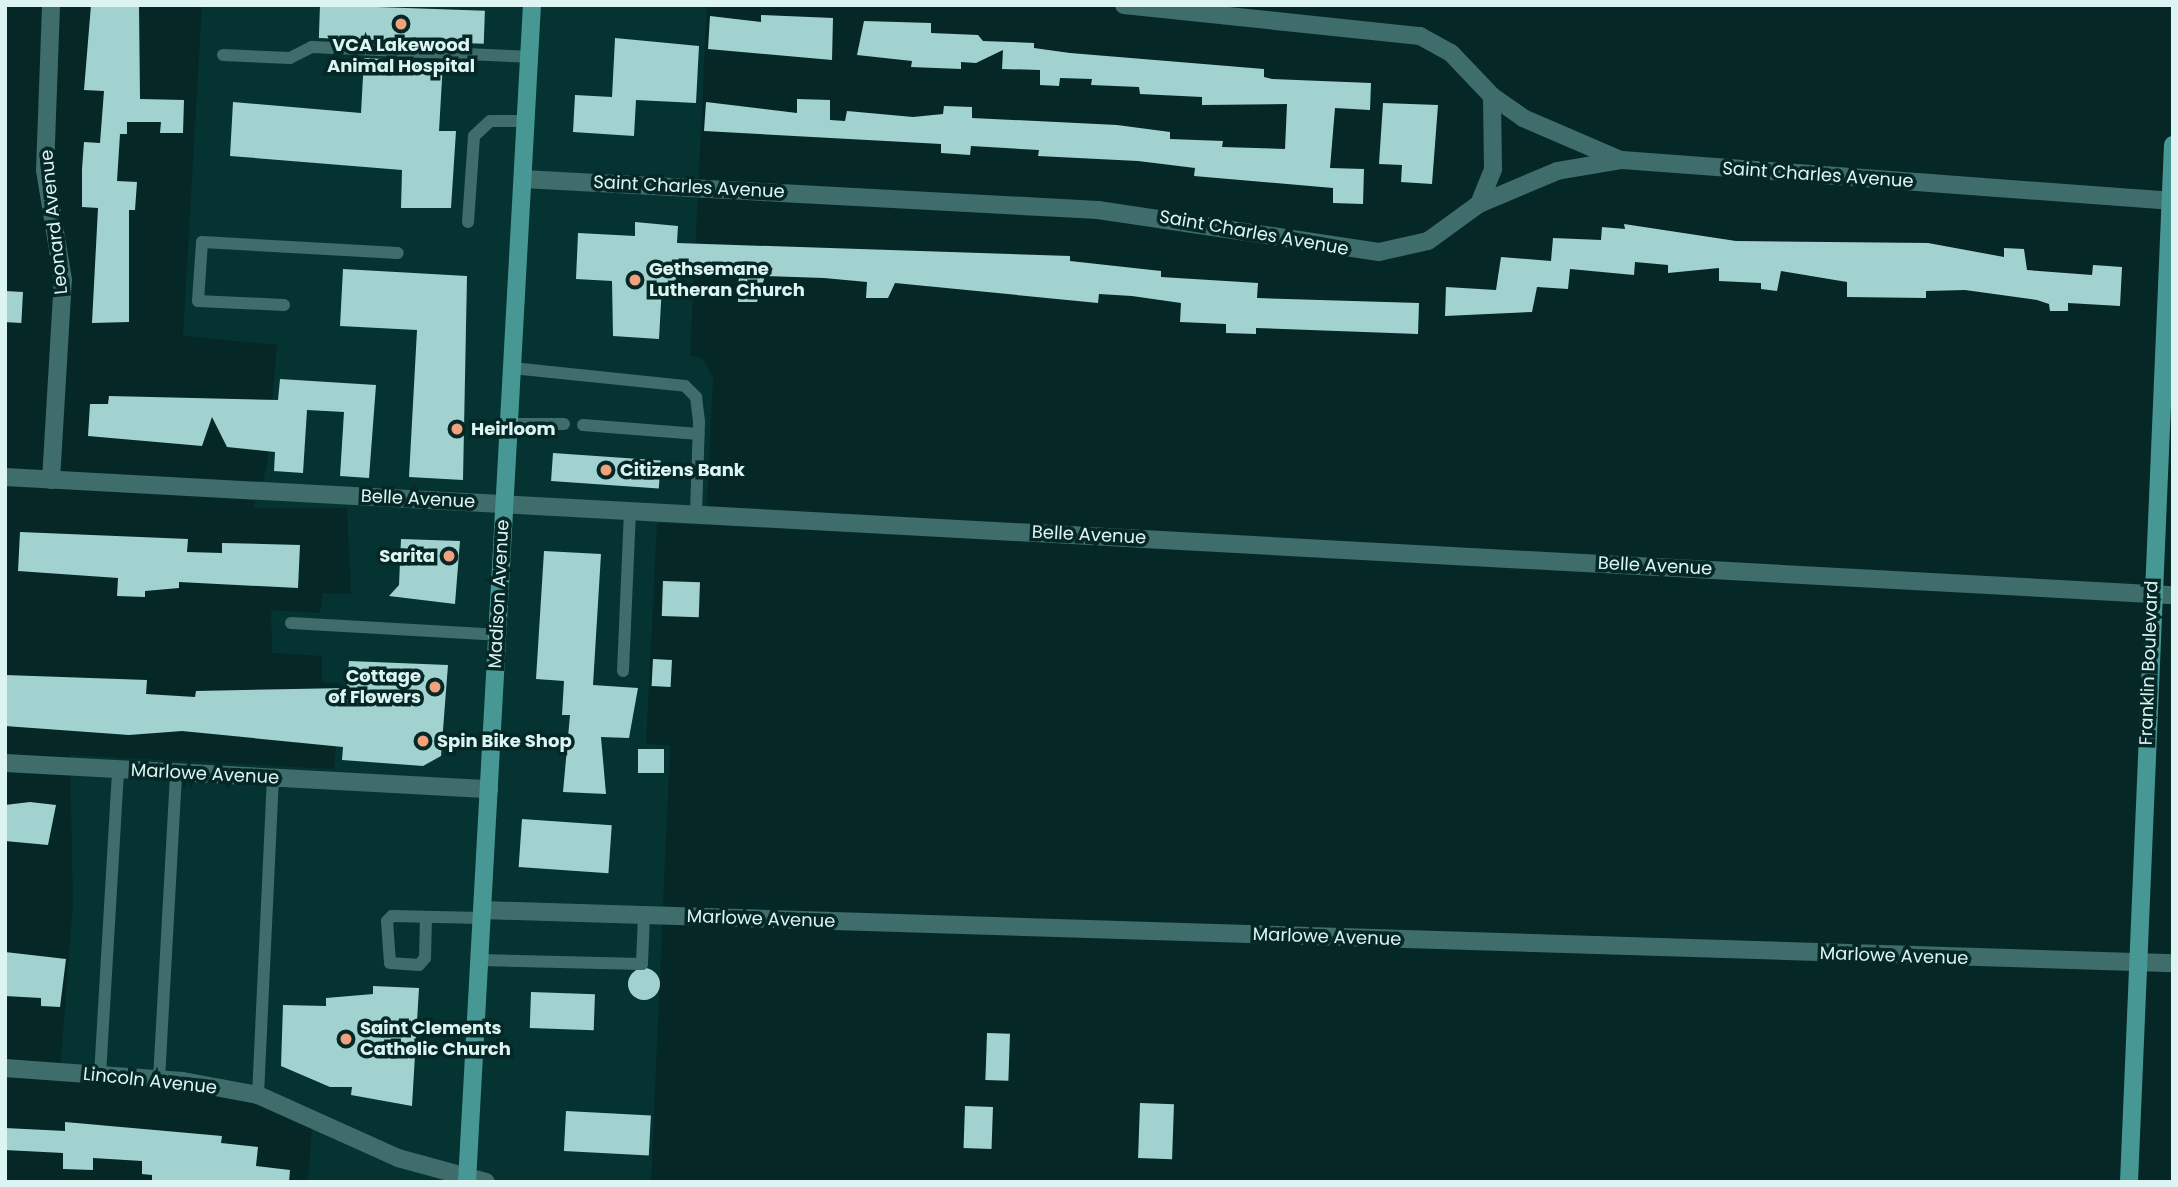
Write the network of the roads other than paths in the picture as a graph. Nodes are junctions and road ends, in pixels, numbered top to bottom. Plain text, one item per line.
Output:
1 (51, 5) edge
2 (532, 5) edge
3 (1124, 5) edge
4 (223, 55) dead end
5 (529, 57) junction
6 (1492, 96) junction
7 (526, 121) junction
8 (2173, 145) edge
9 (1622, 160) junction
10 (523, 179) junction
11 (2171, 201) edge
12 (1479, 204) junction
13 (468, 222) dead end
14 (398, 253) dead end
15 (284, 305) dead end
16 (512, 368) junction
17 (509, 424) junction
18 (564, 424) dead end
19 (583, 425) dead end
20 (699, 434) junction
21 (5, 477) edge
22 (51, 480) junction
23 (505, 503) junction
24 (630, 510) junction
25 (696, 513) junction
26 (2152, 594) junction
27 (2173, 595) edge
28 (290, 623) dead end
29 (497, 635) junction
30 (623, 671) dead end
31 (5, 763) edge
32 (118, 769) junction
33 (176, 773) junction
34 (273, 778) junction
35 (489, 789) junction
36 (482, 914) junction
37 (644, 915) junction
38 (426, 917) junction
39 (479, 960) junction
40 (2138, 964) junction
41 (2173, 964) edge
42 (5, 1068) edge
43 (100, 1075) junction
44 (159, 1079) junction
45 (258, 1095) junction
46 (467, 1181) edge
47 (486, 1182) edge
48 (2129, 1182) edge

1 - 22 street, Leonard Avenue
2 - 5 main road, Madison Avenue
3 - 6 street
4 - 5 lane
5 - 7 main road, Madison Avenue
6 - 9 street
6 - 12 street
7 - 10 main road, Madison Avenue
7 - 13 lane
8 - 11 main road, Franklin Boulevard
9 - 11 street, Saint Charles Avenue
9 - 12 street, Saint Charles Avenue
10 - 12 street, Saint Charles Avenue
10 - 16 main road, Madison Avenue
11 - 26 main road, Franklin Boulevard
14 - 15 lane
16 - 17 main road, Madison Avenue
16 - 20 lane
17 - 18 lane
17 - 23 main road, Madison Avenue
19 - 20 lane
20 - 25 lane
21 - 22 street, Belle Avenue
22 - 23 street, Belle Avenue
23 - 24 street, Belle Avenue
23 - 29 main road, Madison Avenue
24 - 25 street, Belle Avenue
24 - 30 lane
25 - 26 street, Belle Avenue
26 - 27 street, Belle Avenue
26 - 40 main road, Franklin Boulevard
28 - 29 lane
29 - 35 main road, Madison Avenue
31 - 32 street, Marlowe Avenue
32 - 33 street, Marlowe Avenue
32 - 43 lane
33 - 34 street, Marlowe Avenue
33 - 44 lane
34 - 35 street, Marlowe Avenue
34 - 45 lane
35 - 36 main road, Madison Avenue
36 - 37 street, Marlowe Avenue
36 - 38 lane
36 - 39 main road, Madison Avenue
37 - 39 lane
37 - 40 street, Marlowe Avenue
38 - 38 lane
39 - 46 main road, Madison Avenue
40 - 41 street, Marlowe Avenue
40 - 48 main road, Franklin Boulevard
42 - 43 street, Lincoln Avenue
43 - 44 street, Lincoln Avenue
44 - 45 street, Lincoln Avenue
45 - 46 street, Lincoln Avenue
46 - 47 street, Lincoln Avenue

